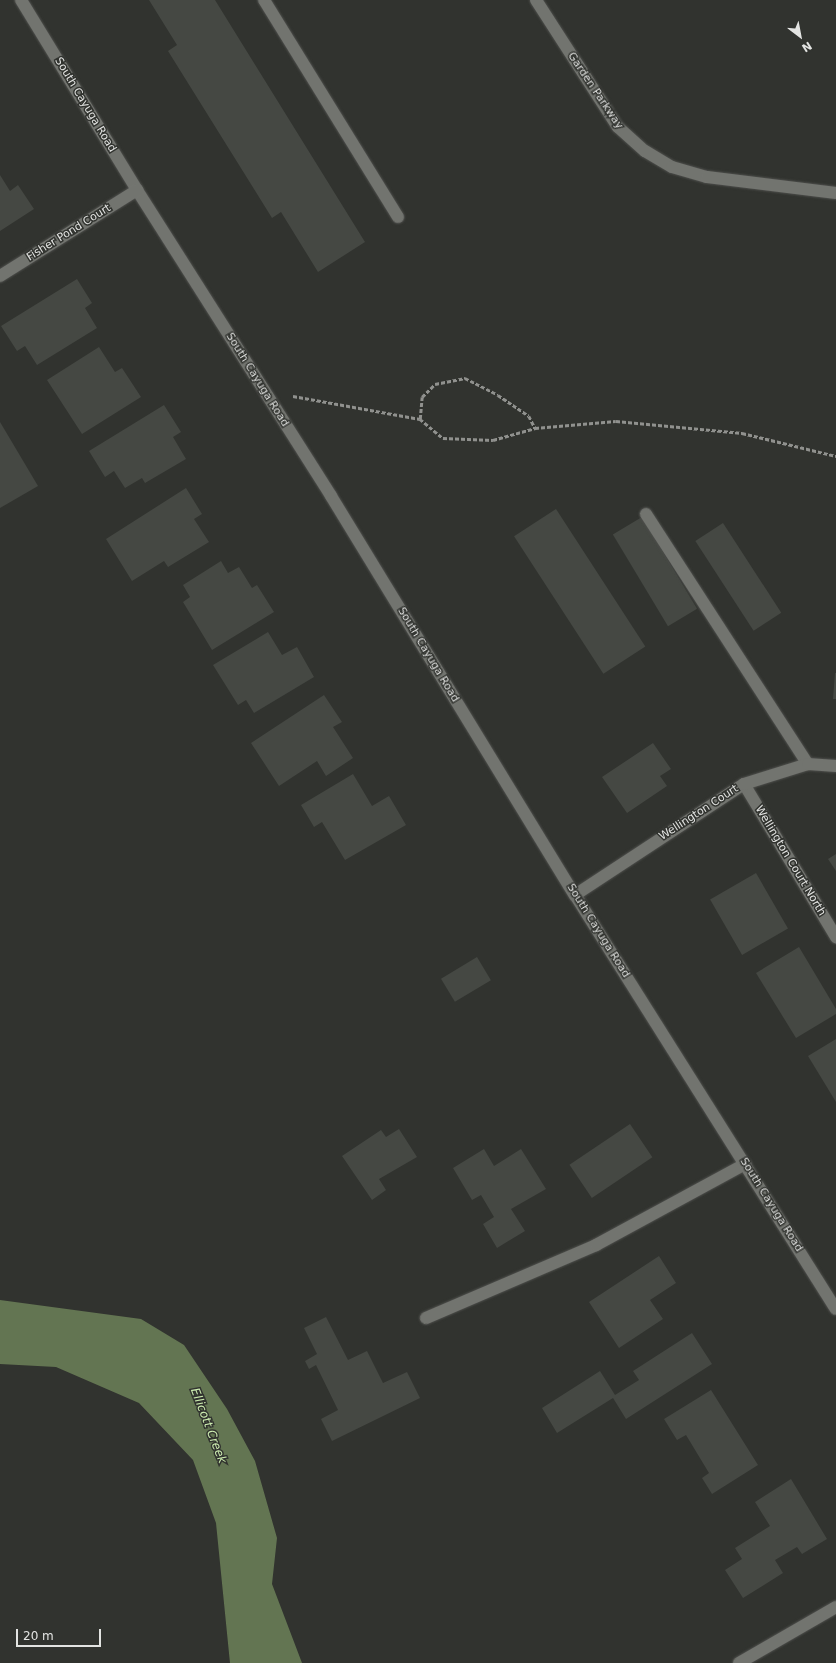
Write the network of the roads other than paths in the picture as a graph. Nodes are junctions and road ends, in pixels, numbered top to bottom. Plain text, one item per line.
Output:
1 (21, 0) edge
2 (264, 0) edge
3 (536, 0) edge
4 (137, 190) junction
5 (836, 193) edge
6 (398, 217) dead end
7 (0, 276) edge
8 (646, 514) dead end
9 (808, 764) junction
10 (836, 766) edge
11 (744, 784) junction
12 (575, 895) junction
13 (836, 937) edge
14 (745, 1164) junction
15 (836, 1309) edge
16 (426, 1318) dead end
17 (836, 1607) edge
18 (739, 1663) edge

1 - 4 street, South Cayuga Road
2 - 6 street
3 - 5 street, Garden Parkway
4 - 7 street, Fisher Pond Court
4 - 12 street, South Cayuga Road
8 - 9 street
9 - 10 street, Wellington Court
9 - 11 street, Wellington Court
11 - 12 street, Wellington Court
11 - 13 street, Wellington Court North
12 - 14 street, South Cayuga Road
14 - 15 street, South Cayuga Road
14 - 16 street
17 - 18 street

